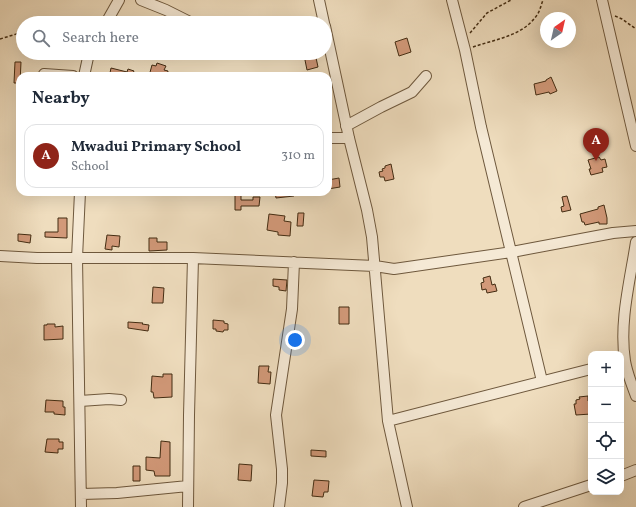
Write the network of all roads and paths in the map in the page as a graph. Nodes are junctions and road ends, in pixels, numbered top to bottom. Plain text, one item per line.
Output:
1 (119, 0) edge
2 (141, 0) edge
3 (319, 0) edge
4 (452, 0) edge
5 (511, 0) edge
6 (543, 0) edge
7 (602, 0) edge
8 (605, 13) junction
9 (110, 16) edge
10 (178, 16) edge
11 (322, 16) edge
12 (636, 28) edge
13 (16, 34) edge
14 (0, 39) edge
15 (462, 39) junction
16 (465, 50) junction
17 (332, 59) edge
18 (87, 60) edge
19 (85, 72) edge
20 (426, 76) dead end
21 (346, 126) junction
22 (332, 138) edge
23 (349, 138) junction
24 (636, 146) edge
25 (80, 196) edge
26 (636, 231) edge
27 (636, 242) edge
28 (512, 252) junction
29 (0, 256) edge
30 (77, 258) junction
31 (193, 258) junction
32 (294, 262) junction
33 (375, 266) junction
34 (623, 351) edge
35 (624, 363) edge
36 (588, 370) edge
37 (542, 381) junction
38 (635, 390) edge
39 (122, 400) dead end
40 (80, 401) junction
41 (388, 421) junction
42 (636, 470) edge
43 (624, 475) edge
44 (188, 486) junction
45 (588, 486) edge
46 (81, 494) junction
47 (528, 506) edge
48 (81, 507) edge
49 (188, 507) edge
50 (279, 507) edge
51 (407, 507) edge

1 - 9 street
2 - 10 street
3 - 11 street
4 - 15 street
5 - 15 path
6 - 16 path
7 - 8 street
8 - 12 path
8 - 24 street
13 - 14 path
15 - 16 street
16 - 28 street
17 - 21 street
18 - 19 street
20 - 21 street
21 - 23 street
22 - 23 street
23 - 33 street
25 - 30 street
26 - 28 street
27 - 34 street
28 - 33 street
28 - 37 street
29 - 30 street
30 - 31 street
30 - 40 street
31 - 32 street
31 - 44 street
32 - 33 street
32 - 50 street
33 - 41 street
35 - 38 street
36 - 37 street
37 - 41 street
39 - 40 street
40 - 46 street
41 - 51 street
42 - 43 street
44 - 46 street
44 - 49 street
45 - 47 street
46 - 48 street

